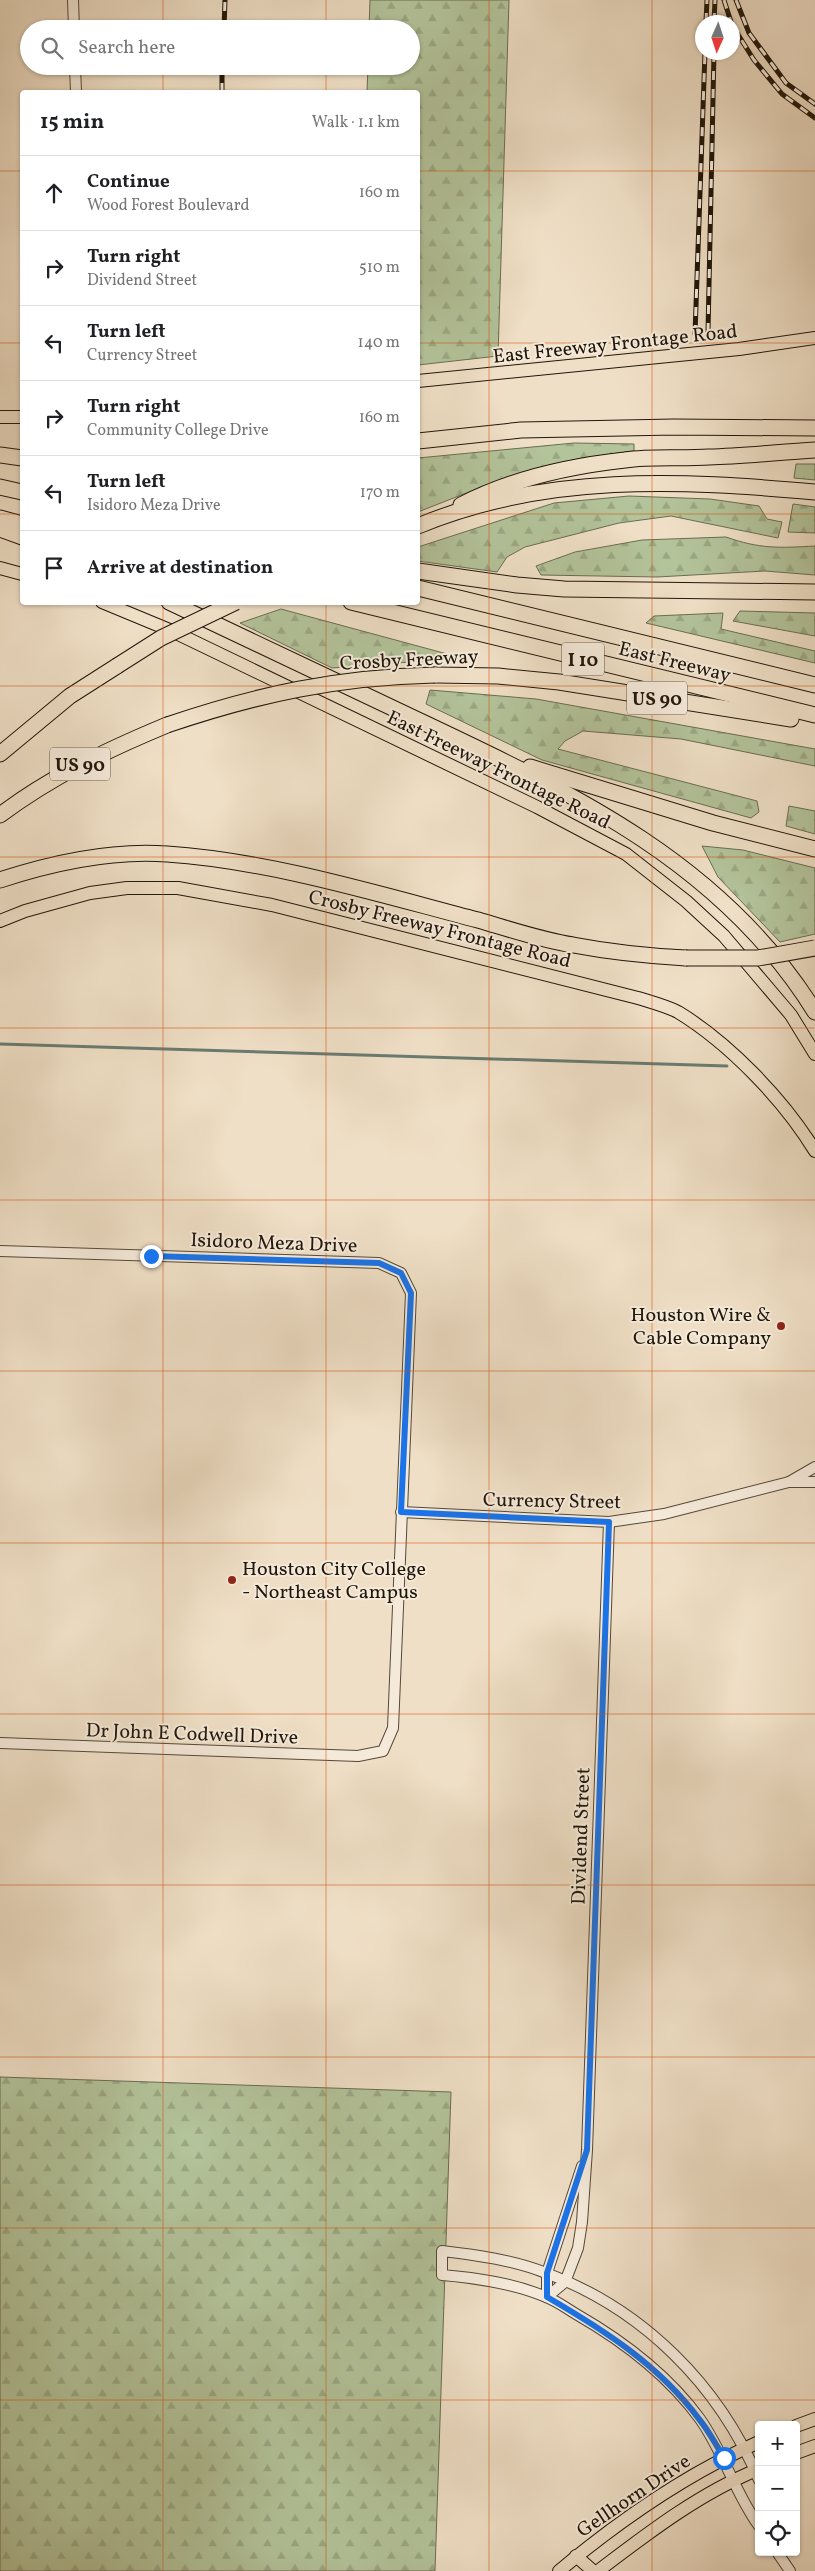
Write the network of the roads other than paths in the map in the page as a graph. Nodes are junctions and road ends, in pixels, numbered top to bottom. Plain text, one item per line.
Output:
1 (73, 0) edge
2 (74, 20) edge
3 (75, 75) edge
4 (76, 90) edge
5 (815, 338) edge
6 (420, 381) edge
7 (0, 417) edge
8 (20, 417) edge
9 (815, 428) edge
10 (420, 441) edge
11 (815, 450) edge
12 (0, 455) edge
13 (20, 458) edge
14 (0, 486) edge
15 (20, 491) edge
16 (815, 492) edge
17 (484, 499) junction
18 (0, 518) edge
19 (20, 523) edge
20 (420, 525) edge
21 (0, 529) edge
22 (20, 536) edge
23 (0, 568) edge
24 (420, 571) edge
25 (20, 573) edge
26 (420, 588) edge
27 (815, 592) edge
28 (109, 605) edge
29 (175, 605) edge
30 (230, 605) edge
31 (363, 605) edge
32 (815, 684) edge
33 (815, 715) edge
34 (815, 722) edge
35 (479, 749) junction
36 (0, 754) edge
37 (0, 815) edge
38 (815, 849) edge
39 (0, 880) edge
40 (0, 921) edge
41 (815, 948) edge
42 (815, 1012) edge
43 (815, 1054) edge
44 (815, 1151) edge
45 (0, 1251) edge
46 (815, 1467) edge
47 (789, 1482) junction
48 (815, 1482) edge
49 (401, 1512) junction
50 (609, 1522) junction
51 (0, 1743) edge
52 (587, 2150) junction
53 (547, 2273) junction
54 (565, 2282) junction
55 (547, 2297) junction
56 (815, 2419) edge
57 (800, 2425) edge
58 (755, 2444) edge
59 (815, 2446) edge
60 (742, 2449) junction
61 (800, 2452) edge
62 (724, 2458) junction
63 (755, 2470) edge
64 (755, 2474) edge
65 (734, 2480) junction
66 (755, 2519) edge
67 (576, 2556) junction
68 (780, 2556) edge
69 (785, 2556) edge
70 (789, 2569) edge
71 (559, 2571) edge
72 (593, 2571) edge
73 (598, 2571) edge

1 - 2 street
3 - 4 street
5 - 6 main road, East Freeway Frontage Road
7 - 8 main road
9 - 10 highway
11 - 17 highway
12 - 13 highway
14 - 15 highway
16 - 17 highway
17 - 20 highway
18 - 19 highway
21 - 22 highway
23 - 25 main road
24 - 27 highway
26 - 32 highway, East Freeway / I 10
28 - 43 main road, East Freeway Frontage Road
29 - 35 highway
30 - 36 highway, US 90, bridge
31 - 33 highway, East Freeway / I 10
34 - 37 highway, Crosby Freeway / US 90, bridge
35 - 38 highway
35 - 42 highway
39 - 41 highway, bridge
40 - 44 main road, Crosby Freeway Frontage Road
45 - 49 street, Isidoro Meza Drive
46 - 47 street, Currency Street
47 - 48 street, Currency Street
47 - 50 street, Currency Street
49 - 50 street, Currency Street
49 - 51 street, Dr John E Codwell Drive
50 - 52 street, Dividend Street
52 - 53 street, Dividend Street
52 - 54 street, Dividend Street
53 - 54 street
53 - 55 street, Dividend Street
53 - 55 street
54 - 55 street, Dividend Street
54 - 60 street
55 - 62 street
56 - 57 main road
58 - 60 main road, Gellhorn Drive
59 - 61 main road
60 - 62 main road, Gellhorn Drive
60 - 63 street
62 - 65 street
62 - 67 main road, Gellhorn Drive
64 - 65 main road, Gellhorn Drive
65 - 66 street
65 - 73 main road, Gellhorn Drive
67 - 71 main road, Gellhorn Drive
67 - 72 main road
68 - 70 street
69 - 70 street

